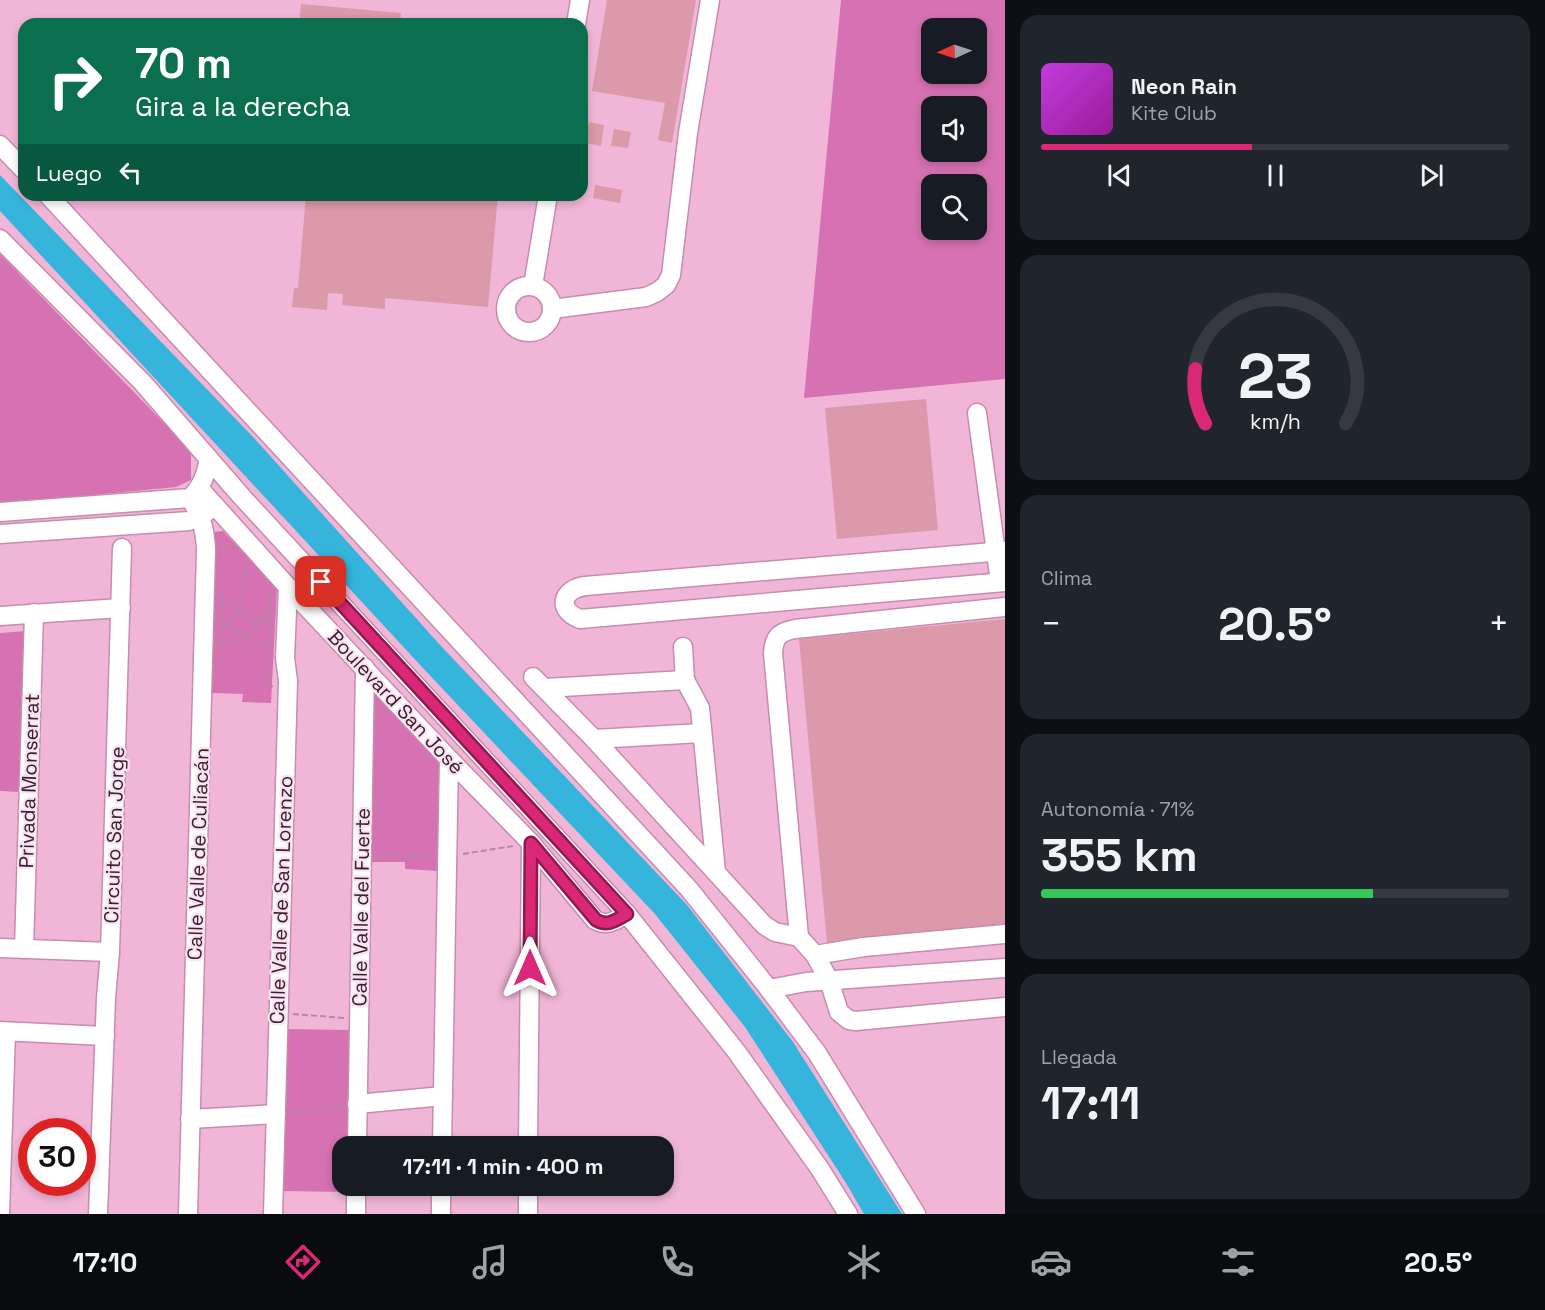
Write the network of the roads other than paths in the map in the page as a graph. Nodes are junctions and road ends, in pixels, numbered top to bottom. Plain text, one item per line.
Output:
1 (580, 0) edge
2 (710, 0) edge
3 (577, 18) edge
4 (0, 145) edge
5 (18, 164) edge
6 (54, 201) edge
7 (547, 201) edge
8 (0, 239) edge
9 (533, 286) junction
10 (552, 309) junction
11 (977, 413) dead end
12 (209, 459) junction
13 (224, 476) junction
14 (195, 493) junction
15 (242, 497) junction
16 (0, 512) edge
17 (214, 513) junction
18 (0, 534) edge
19 (122, 548) dead end
20 (1001, 551) edge
21 (1002, 582) edge
22 (287, 596) junction
23 (1005, 607) edge
24 (121, 608) junction
25 (34, 613) junction
26 (0, 616) edge
27 (683, 647) dead end
28 (365, 668) junction
29 (686, 680) junction
30 (702, 733) junction
31 (594, 739) junction
32 (449, 759) junction
33 (531, 843) junction
34 (716, 872) junction
35 (627, 914) junction
36 (1005, 934) edge
37 (799, 937) junction
38 (0, 948) edge
39 (24, 949) junction
40 (110, 952) junction
41 (815, 955) junction
42 (1005, 968) edge
43 (829, 980) junction
44 (769, 989) junction
45 (1005, 1007) edge
46 (3, 1031) edge
47 (105, 1036) junction
48 (443, 1096) junction
49 (357, 1104) junction
50 (276, 1114) junction
51 (190, 1119) junction
52 (357, 1136) edge
53 (442, 1136) edge
54 (528, 1136) edge
55 (356, 1196) edge
56 (441, 1196) edge
57 (528, 1196) edge
58 (0, 1214) edge
59 (98, 1214) edge
60 (188, 1214) edge
61 (273, 1214) edge
62 (356, 1214) edge
63 (441, 1214) edge
64 (528, 1214) edge
65 (848, 1214) edge
66 (916, 1214) edge

1 - 3 street
2 - 10 street
4 - 5 street
6 - 44 street
7 - 9 street
8 - 12 street
9 - 10 street
9 - 10 street
11 - 20 street
12 - 13 street
12 - 14 street
13 - 15 street
13 - 17 street
14 - 16 street
14 - 17 street, Boulevard San José
15 - 17 street
15 - 35 street
17 - 18 street
17 - 22 street, Boulevard San José
17 - 51 street, Calle Valle de Culiacán
19 - 24 street, Circuito San Jorge
20 - 21 street
20 - 21 street
22 - 28 street, Boulevard San José
22 - 50 street, Calle Valle de San Lorenzo
23 - 37 street
24 - 25 street
24 - 40 street, Circuito San Jorge
25 - 26 street
25 - 39 street, Privada Monserrat
27 - 29 street
28 - 32 street, Boulevard San José
28 - 49 street, Calle Valle del Fuerte
29 - 30 street
29 - 31 street
30 - 31 street
30 - 34 street
31 - 34 street
32 - 33 street, Boulevard San José
32 - 48 street
33 - 35 street, Boulevard San José
33 - 54 street
34 - 37 street
35 - 65 street
36 - 41 street
37 - 41 street
38 - 39 street, Circuito San Jorge
39 - 40 street, Circuito San Jorge
40 - 47 street
41 - 43 street
42 - 43 street
43 - 44 street
43 - 45 street
44 - 66 street
46 - 47 street
46 - 58 street
47 - 59 street
48 - 49 street
48 - 53 street
49 - 52 street, Calle Valle del Fuerte
50 - 51 street
50 - 61 street, Calle Valle de San Lorenzo
51 - 60 street, Calle Valle de Culiacán
55 - 62 street
56 - 63 street
57 - 64 street

